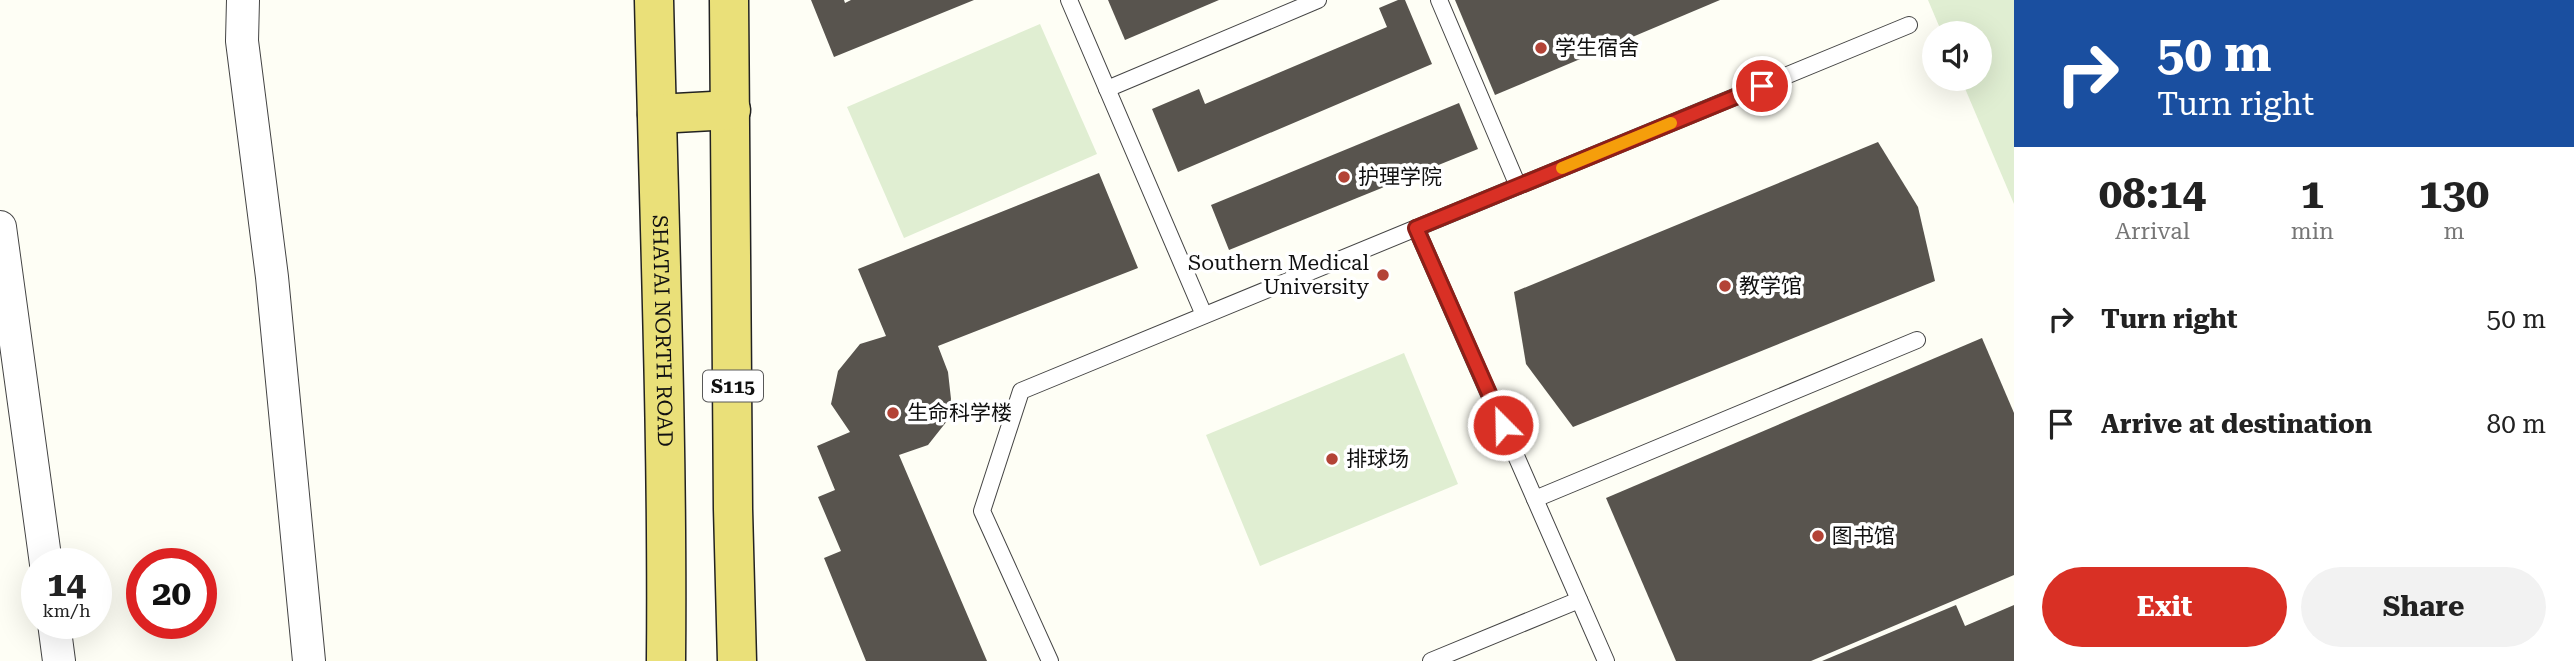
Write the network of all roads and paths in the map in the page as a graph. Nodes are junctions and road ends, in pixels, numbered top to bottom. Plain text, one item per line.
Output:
1 (243, 0) edge
2 (654, 0) edge
3 (729, 0) edge
4 (1069, 0) edge
5 (1318, 0) edge
6 (1439, 0) edge
7 (1909, 25) dead end
8 (1107, 89) junction
9 (731, 110) junction
10 (657, 114) junction
11 (1518, 186) junction
12 (0, 227) edge
13 (1416, 228) junction
14 (1204, 315) junction
15 (1917, 340) dead end
16 (1535, 499) junction
17 (44, 548) edge
18 (1579, 600) junction
19 (56, 639) edge
20 (59, 661) edge
21 (309, 661) edge
22 (666, 661) edge
23 (737, 661) edge
24 (1050, 661) edge
25 (1431, 661) edge
26 (1606, 661) edge

1 - 21 street
2 - 10 main road, SHATAI NORTH ROAD
3 - 9 main road, S115
4 - 8 lane
5 - 8 lane
6 - 11 lane
7 - 11 lane
8 - 14 lane
9 - 10 main road
9 - 23 main road, S115
10 - 22 main road, SHATAI NORTH ROAD
11 - 13 lane
12 - 17 street
13 - 14 lane
13 - 16 lane
14 - 24 lane
15 - 16 lane
16 - 18 lane
18 - 25 lane
18 - 26 lane
19 - 20 street

